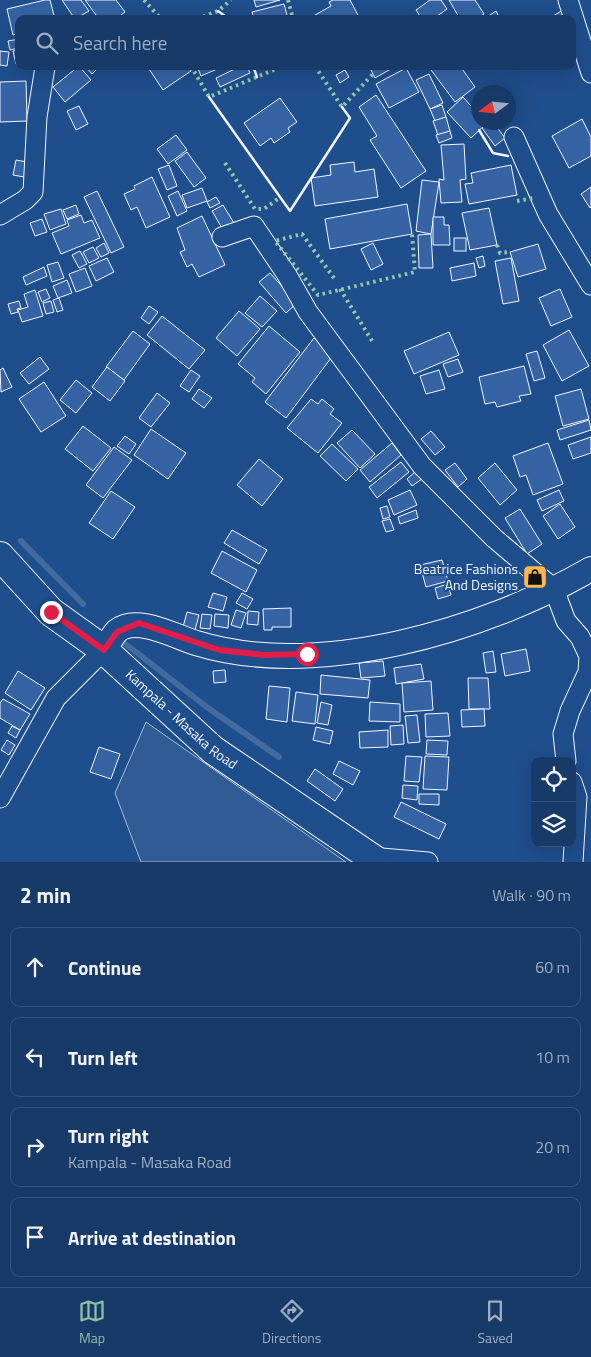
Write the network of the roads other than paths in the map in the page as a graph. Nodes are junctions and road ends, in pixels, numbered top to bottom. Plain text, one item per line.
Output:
1 (568, 0) edge
2 (573, 15) edge
3 (576, 25) edge
4 (45, 70) edge
5 (591, 73) edge
6 (514, 137) dead end
7 (0, 215) edge
8 (222, 237) dead end
9 (591, 285) edge
10 (0, 556) edge
11 (591, 569) edge
12 (554, 589) junction
13 (104, 650) junction
14 (566, 757) edge
15 (576, 794) edge
16 (0, 798) edge
17 (374, 859) edge
18 (428, 862) edge
19 (574, 862) edge

1 - 2 street
3 - 5 street
4 - 7 street
6 - 9 street
8 - 12 street
10 - 13 main road, Kampala - Masaka Road
11 - 12 street
12 - 13 street
12 - 14 street
13 - 16 street
13 - 17 main road, Kampala - Masaka Road
15 - 19 street
17 - 18 street

